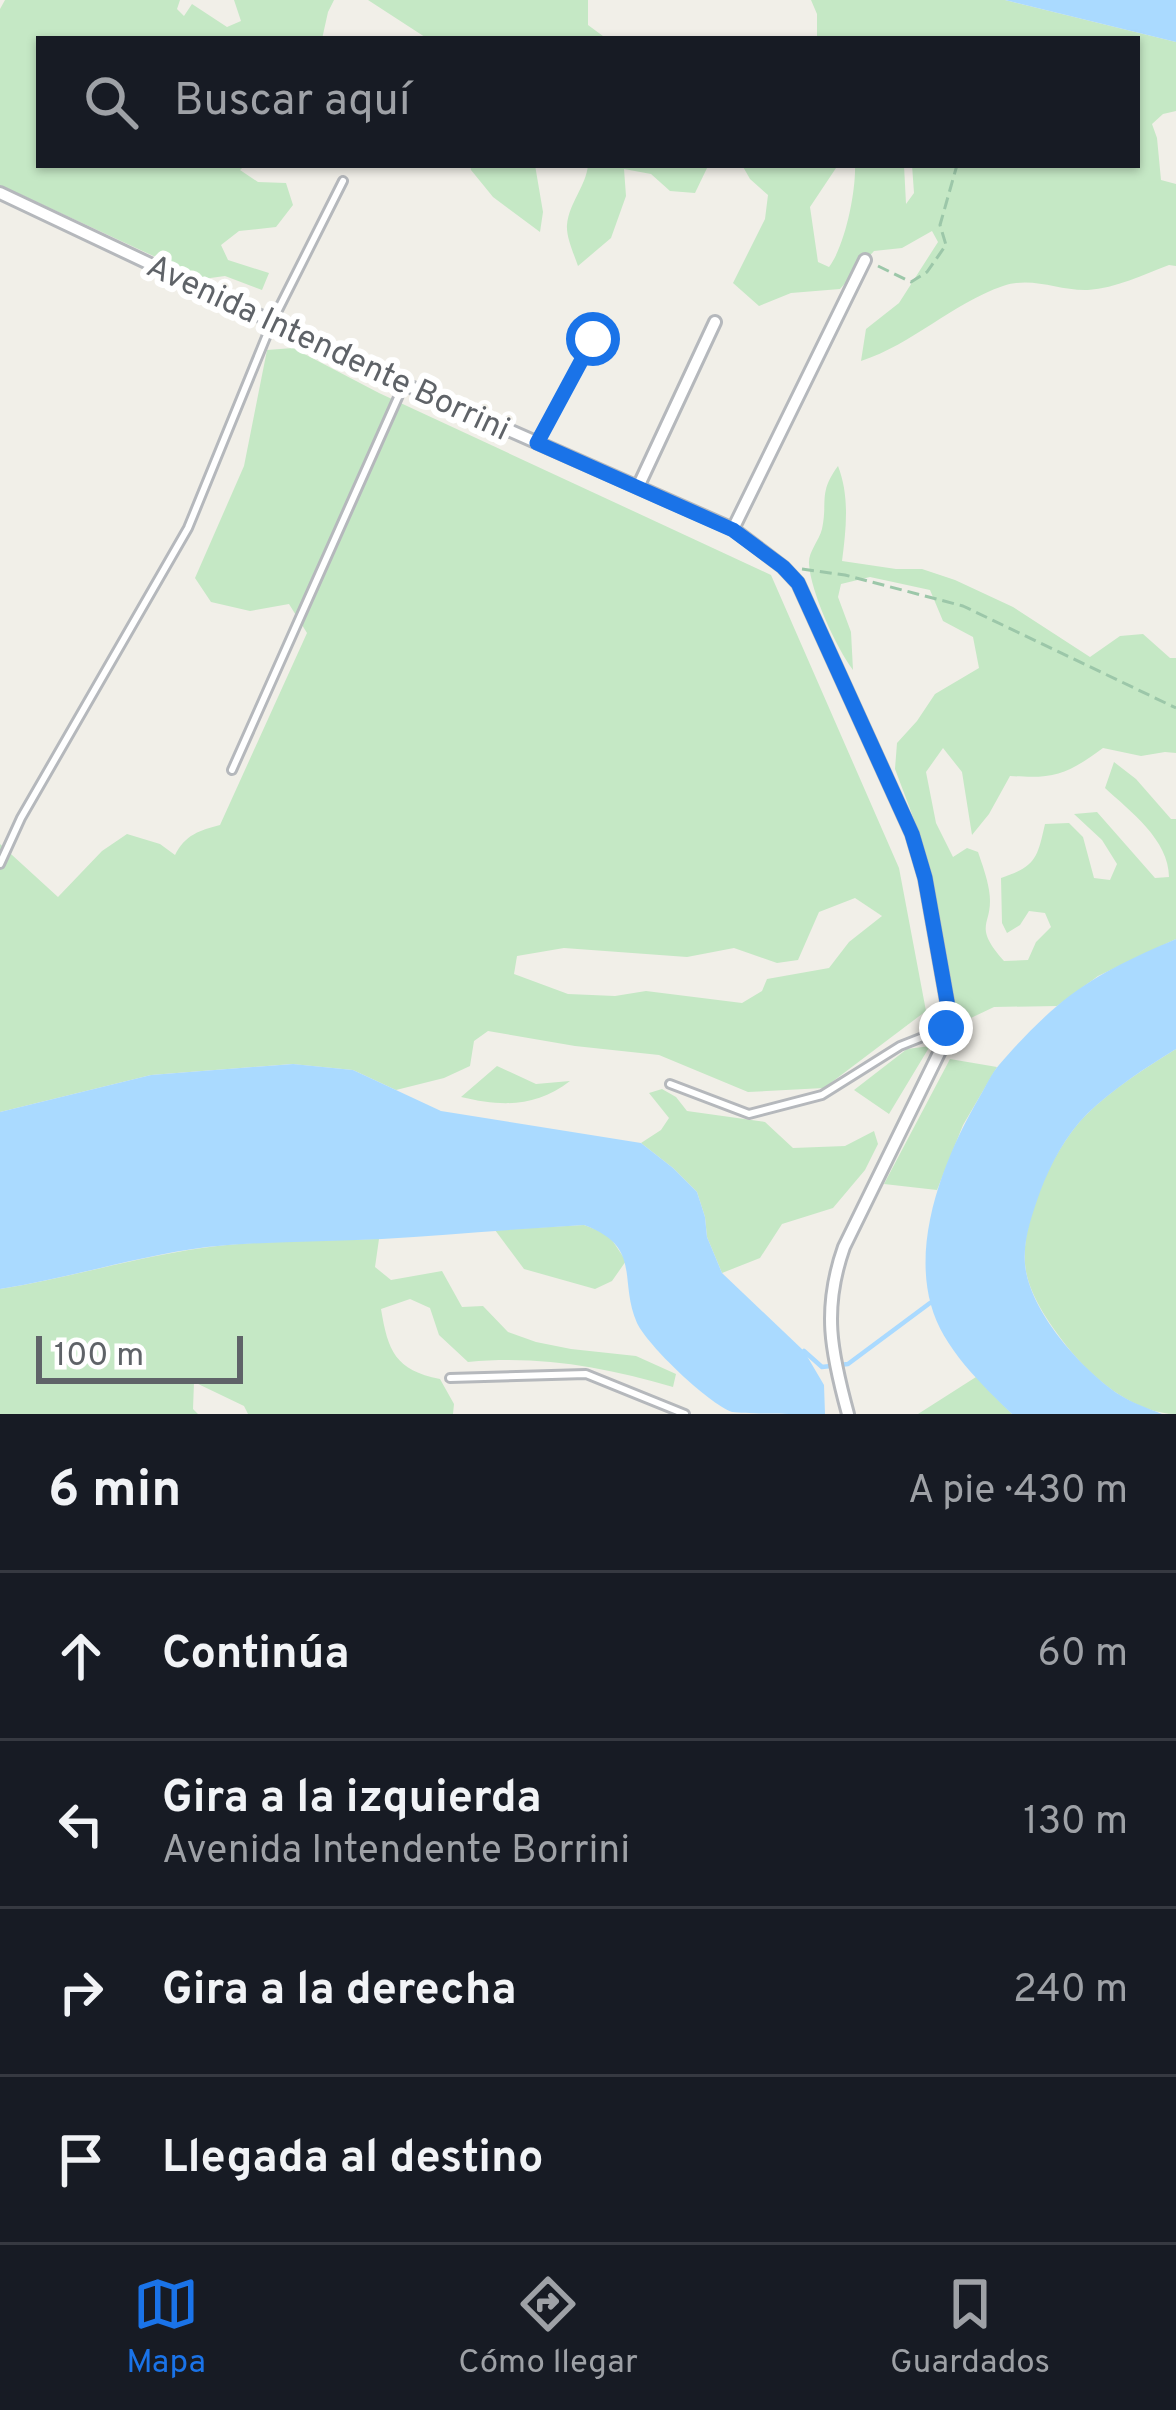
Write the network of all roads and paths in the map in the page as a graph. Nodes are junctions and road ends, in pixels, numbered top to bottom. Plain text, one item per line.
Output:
1 (956, 168) edge
2 (343, 181) dead end
3 (0, 193) edge
4 (865, 260) joint
5 (273, 320) junction
6 (715, 322) dead end
7 (593, 339) dead end
8 (404, 384) junction
9 (537, 443) junction
10 (638, 488) junction
11 (733, 530) junction
12 (783, 567) junction
13 (1176, 708) edge
14 (232, 770) dead end
15 (0, 864) edge
16 (946, 1028) junction
17 (670, 1084) dead end
18 (450, 1378) dead end
19 (686, 1414) edge
20 (848, 1414) edge

1 - 4 path
2 - 5 lane
3 - 5 street, Avenida Intendente Borrini
4 - 11 street
5 - 8 street, Avenida Intendente Borrini
5 - 15 lane
6 - 10 street
7 - 9 lane
8 - 9 street, Avenida Intendente Borrini
8 - 14 lane
9 - 10 street, Avenida Intendente Borrini
10 - 11 street, Avenida Intendente Borrini
11 - 12 street, Avenida Intendente Borrini
12 - 13 path
12 - 16 street
16 - 17 lane
16 - 20 street
18 - 19 lane

